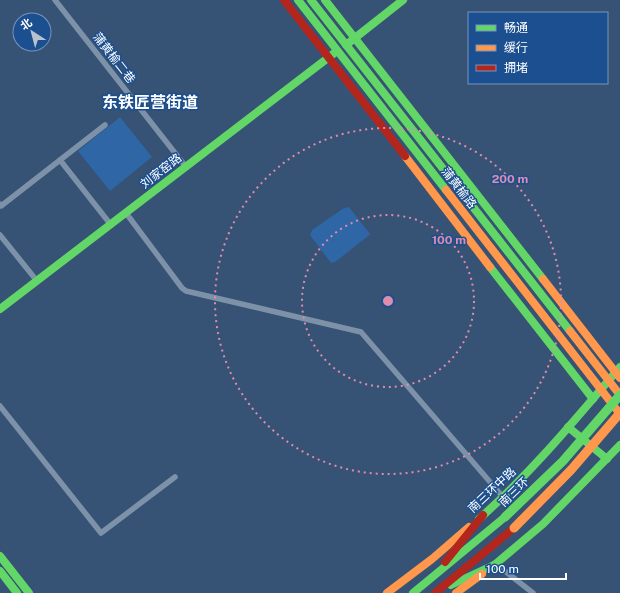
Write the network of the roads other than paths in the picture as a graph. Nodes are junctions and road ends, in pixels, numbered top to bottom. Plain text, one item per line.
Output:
1 (55, 0) edge
2 (284, 0) edge
3 (298, 0) edge
4 (311, 0) edge
5 (325, 0) edge
6 (403, 0) edge
7 (355, 38) junction
8 (346, 45) junction
9 (338, 51) junction
10 (328, 58) junction
11 (105, 125) dead end
12 (60, 160) junction
13 (186, 167) junction
14 (1, 205) edge
15 (458, 206) junction
16 (126, 213) junction
17 (454, 220) junction
18 (111, 225) junction
19 (0, 235) edge
20 (37, 281) junction
21 (0, 309) edge
22 (618, 372) edge
23 (608, 380) junction
24 (600, 390) junction
25 (620, 395) edge
26 (593, 398) junction
27 (0, 406) edge
28 (620, 414) edge
29 (568, 427) junction
30 (620, 445) edge
31 (607, 459) junction
32 (175, 477) dead end
33 (503, 497) junction
34 (484, 515) junction
35 (0, 556) edge
36 (496, 564) junction
37 (0, 571) edge
38 (430, 581) junction
39 (436, 592) edge
40 (17, 593) edge
41 (29, 593) edge
42 (387, 593) edge
43 (413, 593) edge
44 (456, 593) edge
45 (533, 593) edge

1 - 13 street, 蒲黄榆二巷
2 - 10 main road
3 - 9 main road, 蒲黄榆路
4 - 8 main road, 蒲黄榆路
5 - 7 main road
6 - 7 main road
7 - 8 main road
7 - 22 main road
8 - 23 main road, 蒲黄榆路
9 - 10 main road, 刘家窑路
9 - 15 main road, 蒲黄榆路
10 - 13 main road, 刘家窑路
10 - 17 main road
11 - 12 street
12 - 14 street
12 - 18 street
13 - 16 main road, 刘家窑路
15 - 17 main road
15 - 24 main road, 蒲黄榆路
16 - 18 main road, 刘家窑路
16 - 33 street
17 - 26 main road
18 - 20 main road, 刘家窑路
19 - 20 street
20 - 21 main road, 刘家窑路
22 - 23 main road, 南三环中路
23 - 24 main road, 南三环中路
23 - 25 main road, 蒲黄榆路
24 - 26 main road, 南三环中路
24 - 28 main road, 蒲黄榆路
25 - 38 main road, 南三环, bridge
26 - 29 main road, 南三环中路
27 - 32 street
28 - 39 main road, 南三环, bridge
29 - 31 main road
29 - 33 main road, 南三环中路
30 - 31 main road
31 - 36 main road
33 - 34 main road, 南三环中路
34 - 38 main road
34 - 42 main road, 南三环中路
35 - 41 main road
36 - 39 main road
36 - 44 main road
36 - 45 street
37 - 40 main road
38 - 43 main road, 南三环

